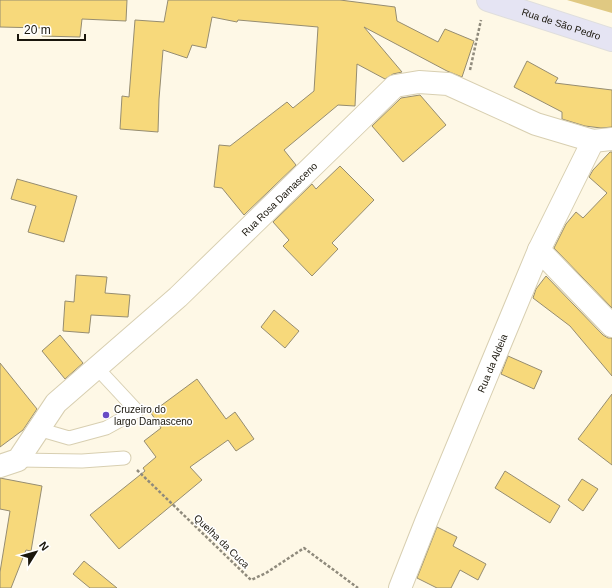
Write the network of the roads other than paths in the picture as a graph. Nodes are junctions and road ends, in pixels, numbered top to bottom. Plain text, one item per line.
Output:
1 (485, 8) edge
2 (612, 40) edge
3 (606, 141) edge
4 (539, 250) junction
5 (612, 326) edge
6 (97, 368) junction
7 (38, 430) junction
8 (124, 458) road end
9 (6, 461) edge
10 (400, 588) edge

1 - 2 main road, Rua de São Pedro
3 - 4 street, Rua da Aldeia
3 - 6 street, Rua Rosa Damasceno
4 - 5 street
4 - 10 street, Rua da Aldeia
6 - 7 street, Rua Rosa Damasceno
6 - 7 lane
7 - 9 street, Rua Rosa Damasceno
8 - 9 lane

